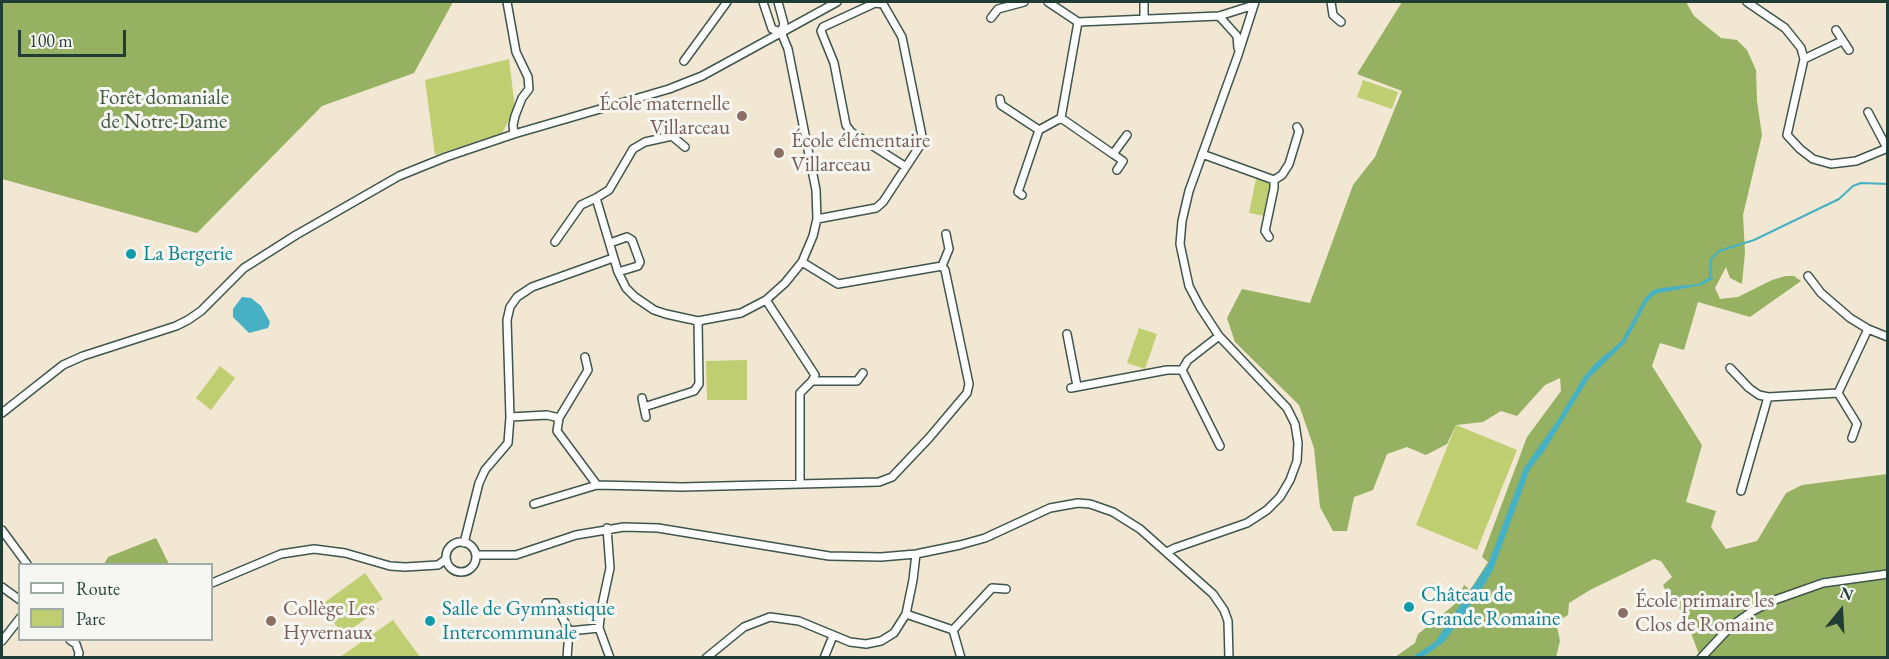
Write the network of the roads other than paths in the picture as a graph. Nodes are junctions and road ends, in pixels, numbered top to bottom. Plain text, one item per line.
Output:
1 (507, 2) edge
2 (727, 2) edge
3 (763, 2) edge
4 (778, 2) edge
5 (837, 2) edge
6 (1024, 2) edge
7 (1048, 2) edge
8 (1144, 2) edge
9 (1331, 2) edge
10 (1747, 2) edge
11 (1255, 3) edge
12 (1219, 16) junction
13 (991, 18) dead end
14 (1144, 19) junction
15 (1078, 22) junction
16 (1341, 22) dead end
17 (1836, 30) dead end
18 (781, 32) junction
19 (1842, 41) junction
20 (1849, 50) dead end
21 (1238, 55) junction
22 (1804, 59) junction
23 (684, 61) dead end
24 (1000, 99) dead end
25 (1868, 112) dead end
26 (1061, 118) junction
27 (1297, 127) dead end
28 (692, 128) dead end
29 (1039, 130) junction
30 (514, 134) junction
31 (1126, 135) dead end
32 (672, 136) junction
33 (685, 147) dead end
34 (1887, 148) edge
35 (1113, 154) junction
36 (1202, 154) junction
37 (906, 166) junction
38 (1116, 170) dead end
39 (1274, 180) junction
40 (1022, 195) dead end
41 (596, 198) junction
42 (817, 219) junction
43 (946, 234) dead end
44 (1269, 237) dead end
45 (555, 242) dead end
46 (610, 243) junction
47 (613, 258) junction
48 (802, 262) junction
49 (942, 266) junction
50 (618, 272) junction
51 (1808, 276) dead end
52 (766, 300) junction
53 (698, 321) junction
54 (1868, 329) junction
55 (1067, 334) dead end
56 (1219, 336) junction
57 (1887, 337) edge
58 (585, 357) dead end
59 (1730, 368) dead end
60 (1182, 370) junction
61 (863, 373) dead end
62 (812, 381) junction
63 (1838, 393) junction
64 (1768, 397) junction
65 (642, 398) dead end
66 (644, 407) junction
67 (2, 413) edge
68 (510, 417) junction
69 (646, 417) dead end
70 (559, 418) junction
71 (1852, 438) dead end
72 (1220, 446) dead end
73 (597, 484) junction
74 (800, 484) junction
75 (1740, 492) dead end
76 (534, 504) dead end
77 (607, 528) junction
78 (2, 530) edge
79 (464, 543) junction
80 (1167, 552) junction
81 (916, 554) junction
82 (476, 555) junction
83 (446, 559) junction
84 (26, 563) edge
85 (1887, 574) edge
86 (213, 583) edge
87 (2, 587) edge
88 (1006, 589) dead end
89 (18, 599) edge
90 (546, 603) dead end
91 (906, 614) junction
92 (18, 621) edge
93 (599, 628) junction
94 (953, 630) junction
95 (569, 631) junction
96 (833, 636) junction
97 (2, 641) edge
98 (72, 641) edge
99 (78, 657) edge
100 (567, 657) edge
101 (610, 657) edge
102 (706, 657) edge
103 (824, 657) edge
104 (961, 657) edge
105 (1229, 657) edge
106 (1701, 657) edge

1 - 30 street
2 - 23 street
3 - 18 street
4 - 18 street
5 - 18 street
6 - 13 street
7 - 15 street
8 - 14 street
9 - 16 street
10 - 22 street
11 - 12 street
11 - 21 street
12 - 14 street
12 - 21 street
14 - 15 street
15 - 26 street
17 - 19 street
18 - 30 street
18 - 42 street
19 - 20 street
19 - 22 street
21 - 36 street
22 - 34 street
24 - 29 street
25 - 34 street
26 - 29 street
26 - 35 street
27 - 39 street
28 - 32 street
29 - 40 street
30 - 67 street
31 - 35 street
32 - 33 street
32 - 41 street
35 - 38 street
36 - 39 street
36 - 56 street
37 - 37 street
37 - 42 street
39 - 44 street
41 - 45 street
41 - 46 street
42 - 48 street
43 - 49 street
46 - 47 street
46 - 50 street
47 - 50 street
47 - 68 street
48 - 49 street
48 - 52 street
49 - 74 street
50 - 53 street
51 - 54 street
52 - 53 street
52 - 62 street
53 - 66 street
54 - 57 street
54 - 63 street
55 - 60 street
56 - 60 street
56 - 80 street
58 - 70 street
59 - 64 street
60 - 72 street
61 - 62 street
62 - 74 street
63 - 64 street
63 - 71 street
64 - 75 street
65 - 66 street
66 - 69 street
68 - 70 street
68 - 79 street
70 - 73 street
73 - 74 street
73 - 76 street
77 - 81 street
77 - 82 street
77 - 93 street
78 - 84 street
79 - 82 street
79 - 83 street
80 - 81 street
80 - 105 street
81 - 91 street
82 - 83 street
83 - 86 street
85 - 106 street
87 - 89 street
88 - 94 street
90 - 95 street
91 - 94 street
91 - 96 street
92 - 97 street
93 - 95 street
93 - 101 street
94 - 104 street
95 - 100 street
96 - 102 street
96 - 103 street
98 - 99 street

